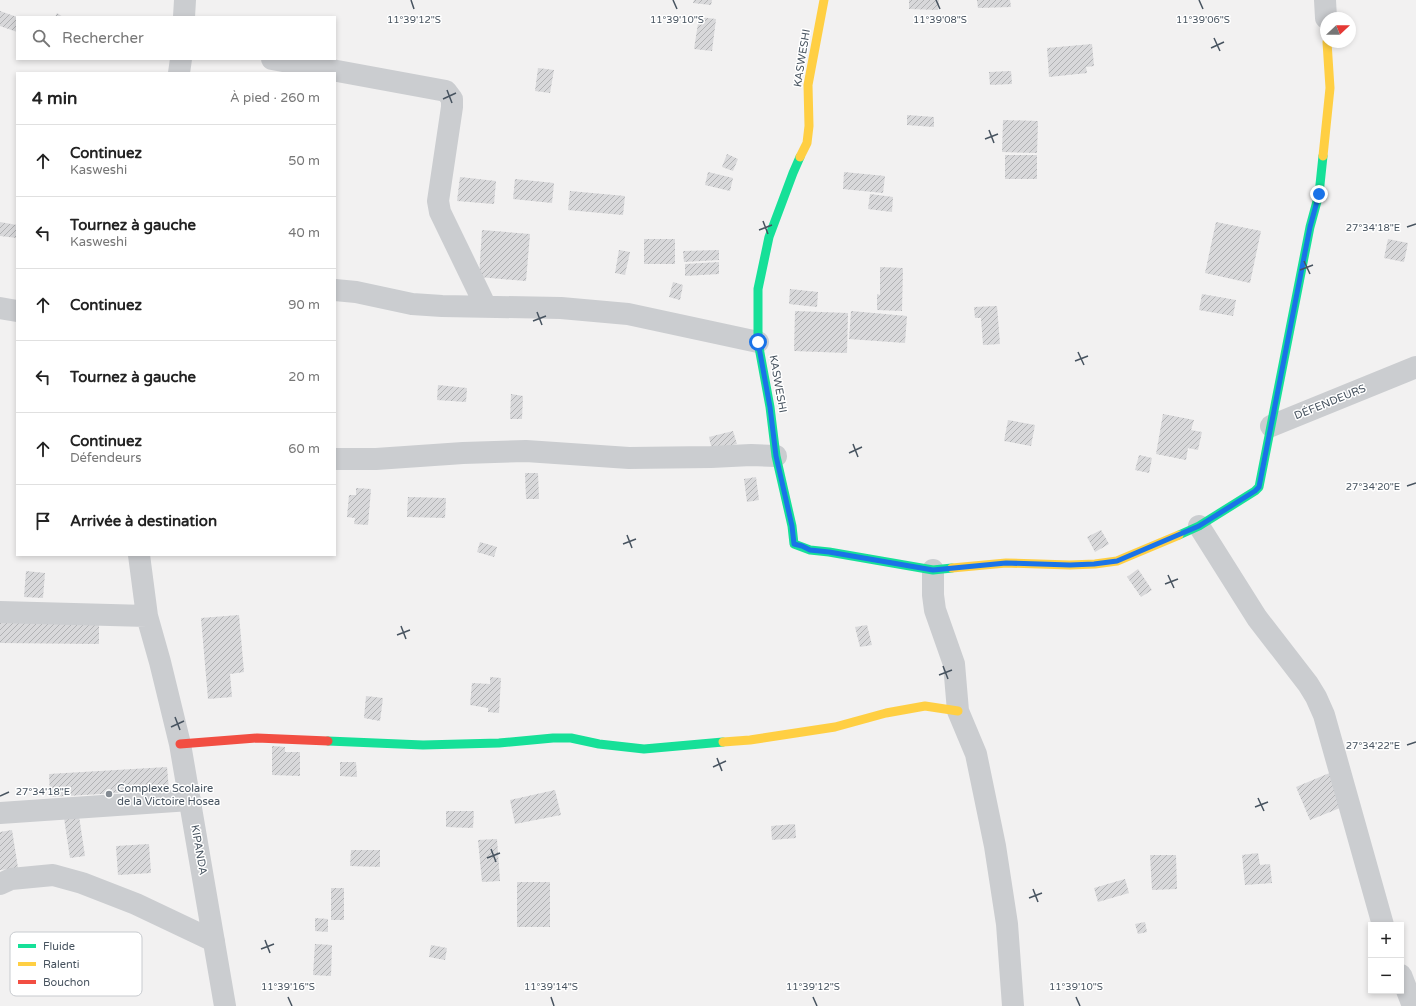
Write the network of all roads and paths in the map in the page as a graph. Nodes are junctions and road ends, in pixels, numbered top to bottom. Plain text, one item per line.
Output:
1 (185, 0) edge
2 (824, 0) edge
3 (1325, 0) edge
4 (1326, 12) edge
5 (184, 16) edge
6 (1327, 48) edge
7 (180, 60) edge
8 (277, 60) edge
9 (179, 72) edge
10 (336, 290) edge
11 (486, 307) junction
12 (0, 308) edge
13 (16, 311) edge
14 (758, 342) junction
15 (1416, 367) edge
16 (1271, 426) junction
17 (776, 456) junction
18 (336, 459) edge
19 (1199, 526) junction
20 (140, 556) edge
21 (933, 570) junction
22 (0, 612) edge
23 (147, 616) junction
24 (958, 711) junction
25 (180, 744) junction
26 (190, 800) junction
27 (0, 813) edge
28 (0, 884) edge
29 (1382, 922) edge
30 (214, 941) junction
31 (1404, 983) edge
32 (225, 1006) edge
33 (1013, 1006) edge
34 (1413, 1006) edge

1 - 5 street
2 - 14 street, KASWESHI
3 - 4 street
6 - 16 street
7 - 9 street
8 - 11 street
10 - 11 street
11 - 14 street
12 - 13 street
14 - 17 street, KASWESHI
15 - 16 street, DÉFENDEURS
16 - 19 street
17 - 18 street
17 - 21 street, KASWESHI
19 - 21 street
19 - 29 street
20 - 23 street, KIPANDA
21 - 24 street
22 - 23 street
23 - 25 street, KIPANDA
24 - 25 street
24 - 33 street
25 - 26 street, KIPANDA
26 - 27 street
26 - 30 street, KIPANDA
28 - 30 street
30 - 32 street, KIPANDA
31 - 34 street

